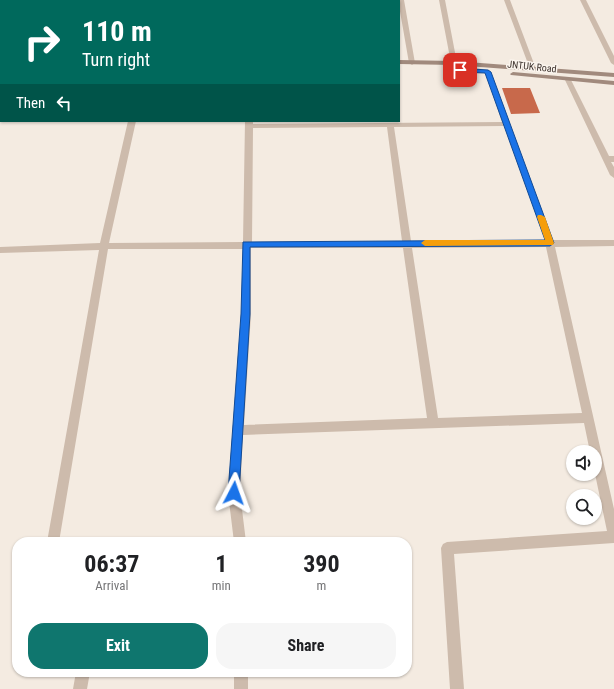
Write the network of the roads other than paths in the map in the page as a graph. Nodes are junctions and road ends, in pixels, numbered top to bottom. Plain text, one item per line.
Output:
1 (401, 0) edge
2 (442, 0) edge
3 (507, 0) edge
4 (583, 0) edge
5 (400, 62) edge
6 (412, 63) junction
7 (454, 63) junction
8 (424, 64) junction
9 (614, 64) edge
10 (533, 69) junction
11 (488, 72) junction
12 (614, 75) edge
13 (568, 80) junction
14 (614, 83) edge
15 (132, 122) edge
16 (249, 123) edge
17 (508, 124) junction
18 (390, 125) junction
19 (610, 159) edge
20 (614, 175) edge
21 (614, 242) edge
22 (407, 243) junction
23 (550, 243) junction
24 (246, 244) junction
25 (104, 246) junction
26 (0, 250) edge
27 (588, 418) junction
28 (433, 423) junction
29 (238, 430) junction
30 (54, 537) edge
31 (239, 537) edge
32 (614, 537) edge
33 (82, 677) edge
34 (241, 677) edge
35 (80, 689) edge
36 (241, 689) edge
37 (457, 689) edge

1 - 6 street
2 - 7 street
3 - 10 street
4 - 9 street
5 - 6 street, JNTUK Road
6 - 8 street, JNTUK Road
7 - 8 street, JNTUK Road
7 - 10 street, JNTUK Road
8 - 11 street, JNTUK Road
10 - 12 street, JNTUK Road
11 - 13 street, JNTUK Road
11 - 17 street
13 - 14 street, JNTUK Road
13 - 19 street
15 - 25 street
16 - 18 street
16 - 24 street
17 - 18 street
17 - 23 street
18 - 22 street
19 - 20 street
21 - 23 street
22 - 23 street
22 - 24 street
22 - 28 street
23 - 27 street
24 - 25 street
24 - 29 street
25 - 26 street
25 - 30 street
27 - 28 street
27 - 32 street
28 - 29 street
29 - 31 street
32 - 37 street
33 - 35 street
34 - 36 street

